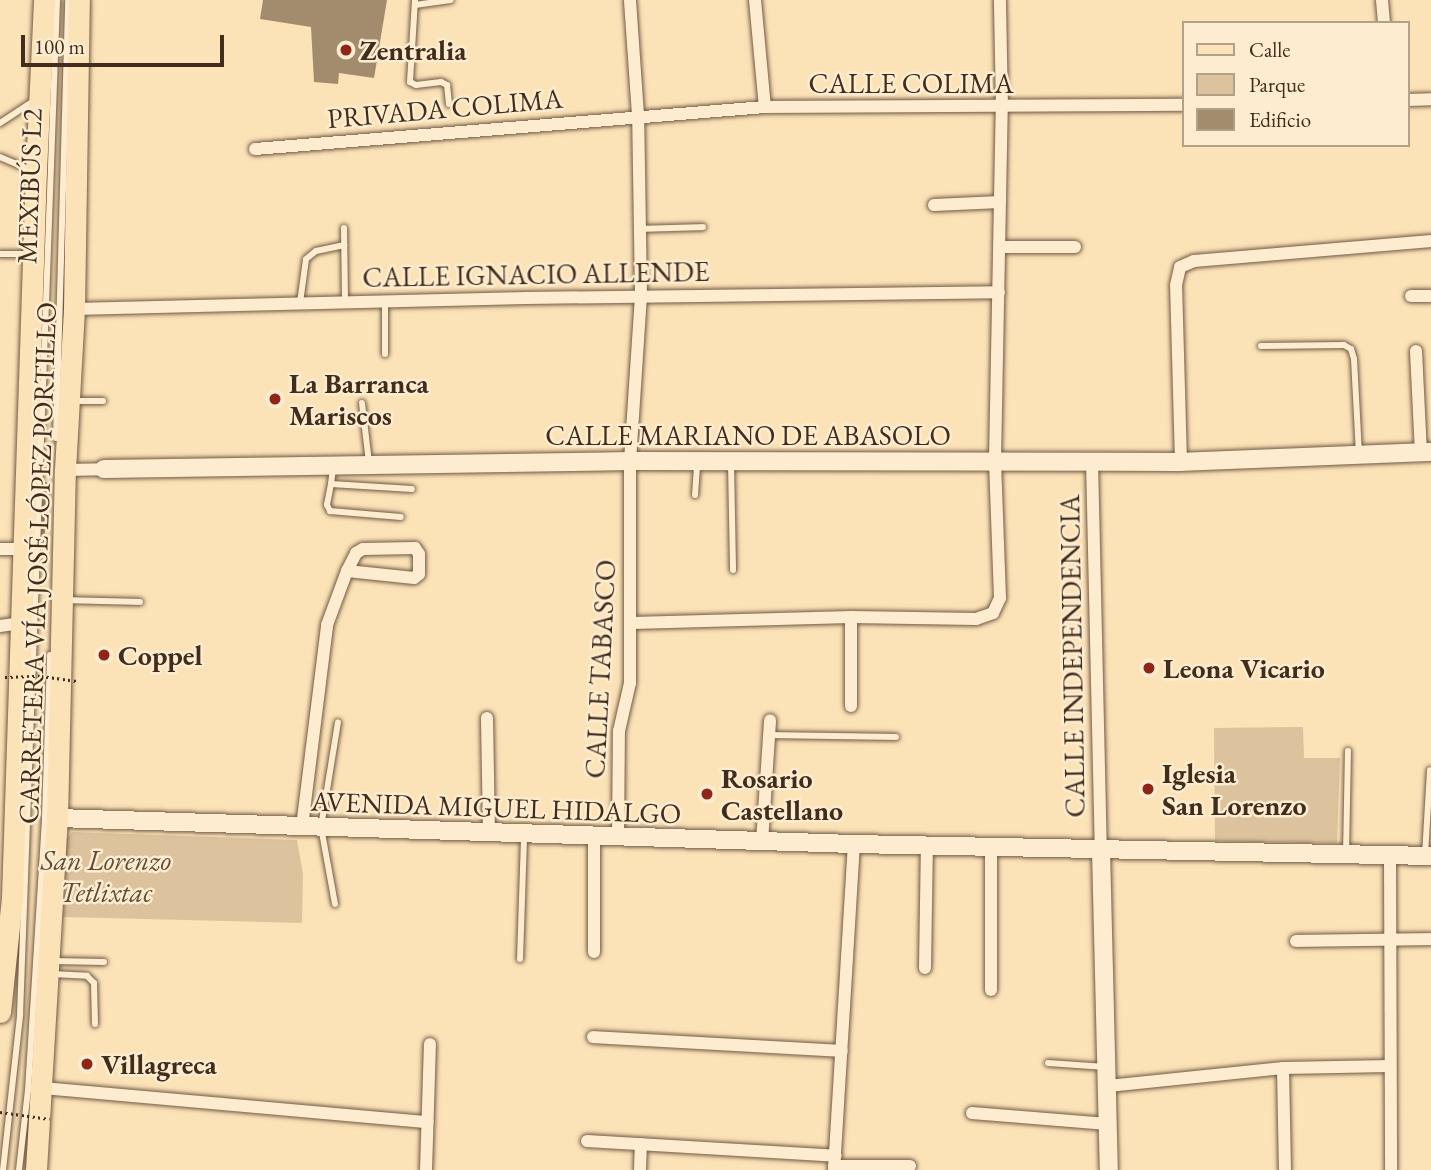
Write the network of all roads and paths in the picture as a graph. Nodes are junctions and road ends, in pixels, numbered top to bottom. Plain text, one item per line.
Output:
1 (34, 0) edge
2 (44, 0) edge
3 (57, 0) edge
4 (68, 0) edge
5 (79, 0) edge
6 (89, 0) edge
7 (451, 0) edge
8 (631, 0) edge
9 (755, 0) edge
10 (1000, 0) edge
11 (1382, 0) edge
12 (438, 1) edge
13 (415, 2) edge
14 (1384, 21) edge
15 (39, 97) junction
16 (1431, 99) edge
17 (78, 100) junction
18 (1410, 100) edge
19 (449, 104) dead end
20 (1182, 105) edge
21 (765, 107) junction
22 (1002, 108) junction
23 (638, 115) junction
24 (0, 123) edge
25 (255, 149) dead end
26 (0, 157) edge
27 (36, 172) junction
28 (1000, 202) junction
29 (933, 205) dead end
30 (703, 227) dead end
31 (344, 228) dead end
32 (640, 229) junction
33 (1431, 240) edge
34 (344, 245) junction
35 (1000, 247) junction
36 (1075, 247) dead end
37 (0, 254) edge
38 (33, 254) junction
39 (999, 292) junction
40 (1411, 296) dead end
41 (1431, 296) edge
42 (641, 297) junction
43 (385, 301) junction
44 (345, 302) junction
45 (300, 303) junction
46 (74, 309) junction
47 (1261, 346) dead end
48 (1416, 351) dead end
49 (385, 354) dead end
50 (69, 401) junction
51 (103, 401) dead end
52 (362, 403) dead end
53 (56, 442) dead end
54 (1426, 452) edge
55 (1359, 455) junction
56 (995, 460) junction
57 (630, 461) junction
58 (697, 461) junction
59 (731, 461) junction
60 (1092, 461) junction
61 (1181, 462) junction
62 (369, 465) junction
63 (333, 466) junction
64 (104, 469) joint
65 (65, 470) junction
66 (331, 484) junction
67 (412, 489) dead end
68 (695, 495) dead end
69 (401, 517) dead end
70 (0, 549) edge
71 (23, 549) junction
72 (733, 570) dead end
73 (347, 571) junction
74 (62, 600) junction
75 (140, 602) dead end
76 (850, 617) junction
77 (632, 623) junction
78 (10, 624) edge
79 (50, 650) dead end
80 (5, 677) dead end
81 (76, 681) dead end
82 (850, 706) dead end
83 (487, 718) dead end
84 (770, 720) dead end
85 (338, 722) dead end
86 (769, 735) junction
87 (896, 737) dead end
88 (1348, 751) dead end
89 (1430, 771) edge
90 (57, 818) junction
91 (7, 823) edge
92 (302, 827) junction
93 (321, 827) junction
94 (489, 833) junction
95 (524, 834) junction
96 (594, 837) junction
97 (618, 838) junction
98 (762, 842) junction
99 (855, 844) junction
100 (927, 846) junction
101 (991, 847) junction
102 (1101, 850) junction
103 (1346, 856) junction
104 (1428, 856) edge
105 (1390, 857) junction
106 (6, 894) edge
107 (335, 904) dead end
108 (1431, 939) edge
109 (1391, 940) junction
110 (1296, 941) dead end
111 (594, 952) dead end
112 (520, 959) dead end
113 (104, 962) dead end
114 (50, 967) junction
115 (925, 968) dead end
116 (991, 990) dead end
117 (0, 1012) edge
118 (94, 1024) dead end
119 (593, 1037) dead end
120 (430, 1044) dead end
121 (842, 1051) junction
122 (1048, 1063) dead end
123 (1390, 1066) junction
124 (1108, 1067) junction
125 (1283, 1068) junction
126 (1108, 1086) junction
127 (43, 1088) junction
128 (0, 1112) edge
129 (972, 1113) dead end
130 (50, 1119) dead end
131 (427, 1122) junction
132 (1108, 1124) junction
133 (587, 1141) dead end
134 (641, 1144) junction
135 (835, 1164) edge
136 (910, 1166) dead end
137 (3, 1170) edge
138 (19, 1170) edge
139 (36, 1170) edge
140 (426, 1170) edge
141 (640, 1170) edge
142 (1109, 1170) edge
143 (1284, 1170) edge
144 (1391, 1170) edge

1 - 15 street
2 - 15 main road, CARRETERA VÍA JOSÉ LÓPEZ PORTILLO
3 - 137 lane, MEXIBÚS L2
4 - 53 lane, MEXIBÚS L2
5 - 17 main road, CARRETERA VÍA JOSÉ LÓPEZ PORTILLO
6 - 17 street
7 - 12 lane
8 - 23 street, CALLE TABASCO
9 - 21 street
10 - 22 street
11 - 14 street
12 - 13 lane
13 - 19 lane
15 - 24 lane
15 - 27 main road, CARRETERA VÍA JOSÉ LÓPEZ PORTILLO
16 - 18 street
17 - 46 main road, CARRETERA VÍA JOSÉ LÓPEZ PORTILLO
20 - 22 street, CALLE COLIMA
21 - 22 street, CALLE COLIMA
21 - 23 street, CALLE COLIMA
22 - 28 street
23 - 25 street, PRIVADA COLIMA
23 - 32 street, CALLE TABASCO
26 - 27 lane
27 - 38 main road, CARRETERA VÍA JOSÉ LÓPEZ PORTILLO
28 - 29 street
28 - 35 street
30 - 32 lane
31 - 34 lane
32 - 42 street, CALLE TABASCO
33 - 61 street
34 - 44 lane
34 - 45 lane
35 - 36 street
35 - 39 street
37 - 38 lane
38 - 71 main road, CARRETERA VÍA JOSÉ LÓPEZ PORTILLO
39 - 42 street, CALLE IGNACIO ALLENDE
39 - 56 street
40 - 41 street
42 - 43 street, CALLE IGNACIO ALLENDE
42 - 57 street, CALLE TABASCO
43 - 44 street, CALLE IGNACIO ALLENDE
43 - 49 lane
44 - 45 street, CALLE IGNACIO ALLENDE
45 - 46 street, CALLE IGNACIO ALLENDE
46 - 50 main road, CARRETERA VÍA JOSÉ LÓPEZ PORTILLO
47 - 55 lane
48 - 54 street
50 - 51 lane
50 - 65 main road, CARRETERA VÍA JOSÉ LÓPEZ PORTILLO
52 - 62 lane
54 - 55 street, CALLE MARIANO DE ABASOLO
55 - 61 street, CALLE MARIANO DE ABASOLO
56 - 59 street, CALLE MARIANO DE ABASOLO
56 - 60 street, CALLE MARIANO DE ABASOLO
56 - 76 street
57 - 58 street, CALLE MARIANO DE ABASOLO
57 - 62 street, CALLE MARIANO DE ABASOLO
57 - 77 street, CALLE TABASCO
58 - 59 street, CALLE MARIANO DE ABASOLO
58 - 68 lane
59 - 72 lane
60 - 61 street, CALLE MARIANO DE ABASOLO
60 - 102 street, CALLE INDEPENDENCIA
62 - 63 street, CALLE MARIANO DE ABASOLO
63 - 64 street, CALLE MARIANO DE ABASOLO
63 - 66 lane
64 - 65 street, CALLE MARIANO DE ABASOLO
65 - 74 main road, CARRETERA VÍA JOSÉ LÓPEZ PORTILLO
66 - 67 lane
66 - 69 lane
70 - 71 street
71 - 78 main road, CARRETERA VÍA JOSÉ LÓPEZ PORTILLO
73 - 73 street
73 - 92 street
74 - 75 lane
74 - 90 main road, CARRETERA VÍA JOSÉ LÓPEZ PORTILLO
76 - 77 street
76 - 82 street
77 - 97 street, CALLE TABASCO
78 - 91 main road, CARRETERA VÍA JOSÉ LÓPEZ PORTILLO
79 - 138 lane
80 - 81 path, bridge
83 - 94 street
84 - 86 street
85 - 93 lane
86 - 87 lane
86 - 98 street
88 - 103 lane
89 - 104 lane
90 - 92 street, AVENIDA MIGUEL HIDALGO
90 - 114 main road, CARRETERA VÍA JOSÉ LÓPEZ PORTILLO
91 - 106 main road, CARRETERA VÍA JOSÉ LÓPEZ PORTILLO
92 - 93 street, AVENIDA MIGUEL HIDALGO
93 - 94 street, AVENIDA MIGUEL HIDALGO
93 - 107 lane
94 - 95 street, AVENIDA MIGUEL HIDALGO
95 - 96 street, AVENIDA MIGUEL HIDALGO
95 - 112 lane
96 - 97 street, AVENIDA MIGUEL HIDALGO
96 - 111 street
97 - 98 street, AVENIDA MIGUEL HIDALGO
98 - 99 street, AVENIDA MIGUEL HIDALGO
99 - 100 street, AVENIDA MIGUEL HIDALGO
99 - 121 street
100 - 101 street, AVENIDA MIGUEL HIDALGO
100 - 115 street
101 - 102 street, AVENIDA MIGUEL HIDALGO
101 - 116 street
102 - 103 street, AVENIDA MIGUEL HIDALGO
102 - 124 street
103 - 105 street, AVENIDA MIGUEL HIDALGO
104 - 105 street, AVENIDA MIGUEL HIDALGO
105 - 109 street
106 - 117 main road, CARRETERA VÍA JOSÉ LÓPEZ PORTILLO
108 - 109 street
109 - 110 street
109 - 123 street
113 - 114 lane
114 - 118 lane
114 - 127 main road, CARRETERA VÍA JOSÉ LÓPEZ PORTILLO
119 - 121 street
120 - 131 street
121 - 135 street
122 - 124 lane
123 - 125 street
123 - 144 street
124 - 126 street
125 - 126 street
125 - 143 street
126 - 132 street
127 - 131 street
127 - 139 main road, CARRETERA VÍA JOSÉ LÓPEZ PORTILLO
128 - 130 path, bridge
129 - 132 street
131 - 140 street
132 - 142 street
133 - 134 street
134 - 135 street
134 - 141 street
135 - 136 street

